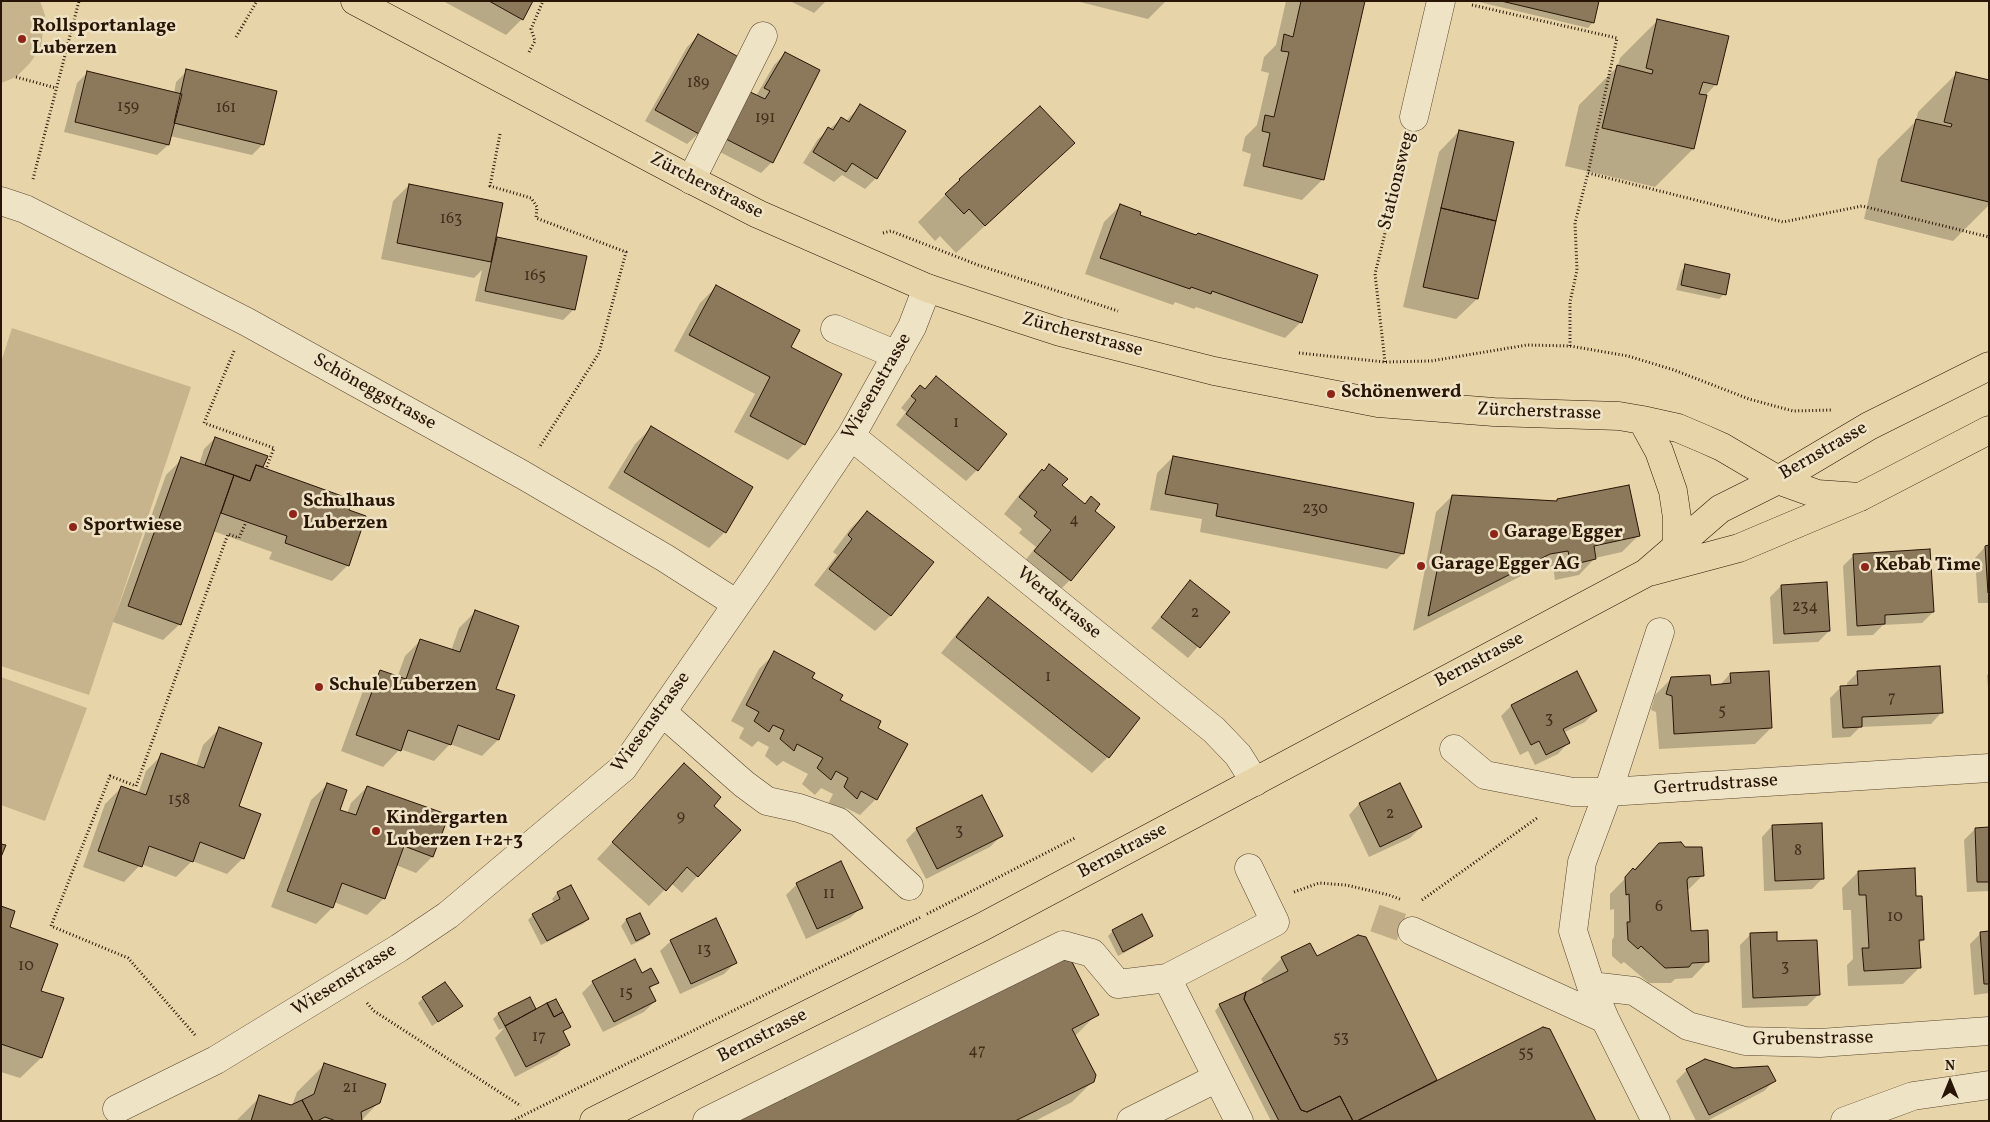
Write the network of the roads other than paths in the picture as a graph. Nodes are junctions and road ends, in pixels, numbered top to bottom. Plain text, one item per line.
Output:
1 (355, 1) edge
2 (1454, 2) edge
3 (763, 36) dead end
4 (1414, 117) road end
5 (691, 180) junction
6 (13, 205) edge
7 (926, 288) junction
8 (835, 329) dead end
9 (896, 355) junction
10 (1989, 366) edge
11 (1642, 420) junction
12 (1982, 435) edge
13 (851, 436) junction
14 (1778, 480) junction
15 (1860, 497) junction
16 (1677, 547) junction
17 (1646, 573) junction
18 (737, 604) junction
19 (1660, 632) dead end
20 (662, 712) junction
21 (1454, 749) dead end
22 (1989, 768) edge
23 (1255, 782) junction
24 (1608, 792) junction
25 (1249, 868) dead end
26 (909, 886) dead end
27 (1414, 918) tunnel mouth
28 (1167, 978) junction
29 (1591, 986) junction
30 (1605, 1019) junction
31 (1989, 1031) edge
32 (1217, 1078) junction
33 (1989, 1085) edge
34 (117, 1109) dead end
35 (594, 1121) edge
36 (707, 1121) edge
37 (1131, 1121) edge
38 (1239, 1121) edge
39 (1656, 1121) edge
40 (1846, 1121) edge

1 - 5 main road, Zürcherstrasse
2 - 4 street, Stationsweg
3 - 5 street
5 - 7 main road, Zürcherstrasse
6 - 18 street, Schöneggstrasse
7 - 9 street, Wiesenstrasse
7 - 11 main road, Zürcherstrasse
8 - 9 street
9 - 13 street, Wiesenstrasse
10 - 14 main road, Bernstrasse
11 - 14 main road, Zürcherstrasse
11 - 16 main road
12 - 15 main road, Bernstrasse
13 - 18 street, Wiesenstrasse
13 - 23 street, Werdstrasse
14 - 15 main road, Zürcherstrasse
14 - 16 main road, Bernstrasse
15 - 17 main road, Bernstrasse
16 - 17 main road, Bernstrasse
17 - 23 main road, Bernstrasse
18 - 20 street, Wiesenstrasse
19 - 24 street
20 - 26 street
20 - 34 street, Wiesenstrasse
21 - 24 street, Gertrudstrasse
22 - 24 street, Gertrudstrasse
23 - 35 main road, Bernstrasse
24 - 29 street
25 - 28 street
27 - 30 street
28 - 32 street
28 - 36 street
29 - 30 street
29 - 31 street, Grubenstrasse
30 - 39 street
32 - 37 street
32 - 38 street
33 - 40 street

